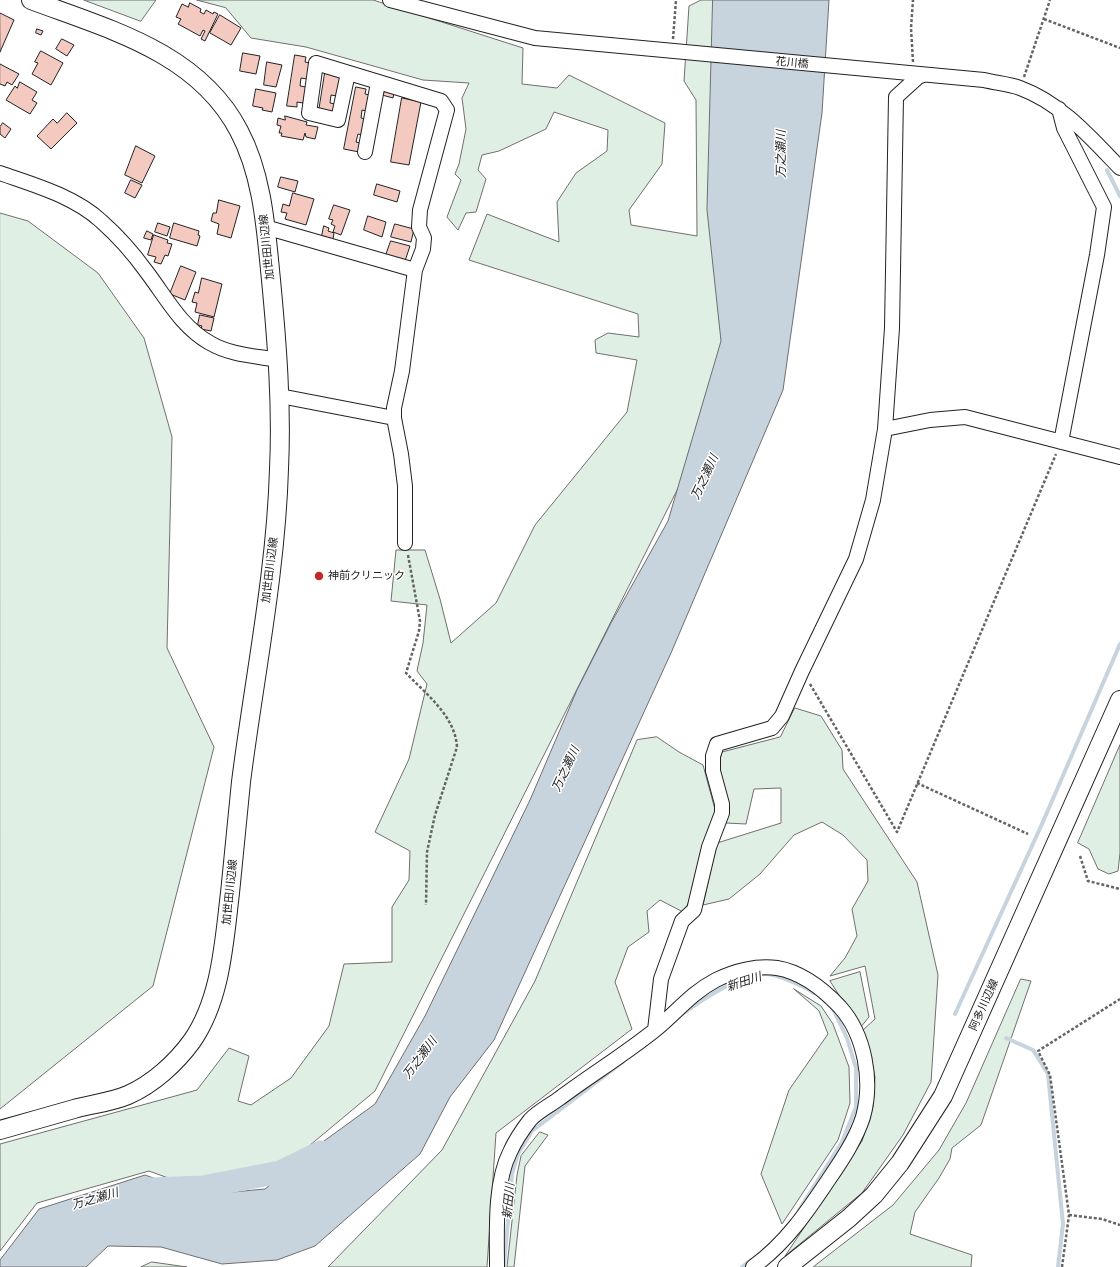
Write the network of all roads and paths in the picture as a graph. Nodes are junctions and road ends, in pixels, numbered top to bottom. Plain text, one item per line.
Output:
1 (31, 0) edge
2 (390, 0) edge
3 (676, 0) edge
4 (914, 0) edge
5 (1050, 0) edge
6 (1044, 20) junction
7 (1120, 48) edge
8 (676, 52) junction
9 (348, 73) dead end
10 (924, 75) junction
11 (378, 83) junction
12 (1020, 88) junction
13 (1059, 109) junction
14 (365, 152) dead end
15 (1120, 168) edge
16 (0, 173) edge
17 (265, 227) junction
18 (415, 270) junction
19 (278, 360) junction
20 (280, 396) junction
21 (394, 418) junction
22 (885, 429) junction
23 (1061, 442) junction
24 (1120, 457) edge
25 (405, 543) joint
26 (802, 671) junction
27 (1120, 700) edge
28 (917, 783) junction
29 (1028, 834) dead end
30 (1080, 856) dead end
31 (1120, 889) edge
32 (426, 905) dead end
33 (1120, 999) edge
34 (655, 1030) junction
35 (0, 1130) edge
36 (1069, 1215) junction
37 (1120, 1225) edge
38 (497, 1267) edge
39 (754, 1267) edge
40 (787, 1267) edge
41 (1062, 1267) edge

1 - 17 main road, 加世田川辺線
2 - 8 street, 花川橋
3 - 8 path
4 - 10 path
5 - 6 path
6 - 7 path
6 - 12 path
8 - 10 street, 花川橋
9 - 11 street
10 - 12 street, 花川橋
10 - 22 street
11 - 14 street
11 - 18 street
12 - 13 street, 花川橋
13 - 15 street, 花川橋
13 - 23 street
16 - 19 street
17 - 18 street
17 - 19 main road, 加世田川辺線
18 - 21 street
19 - 20 main road, 加世田川辺線
20 - 21 street
20 - 35 main road, 加世田川辺線
21 - 25 street
22 - 23 street
22 - 26 street
23 - 24 street
23 - 28 path
25 - 32 path
26 - 28 path
26 - 34 street
27 - 40 main road, 阿多川辺線
28 - 29 path
30 - 31 path
33 - 36 path
34 - 38 street
34 - 39 street
36 - 37 path
36 - 41 path

